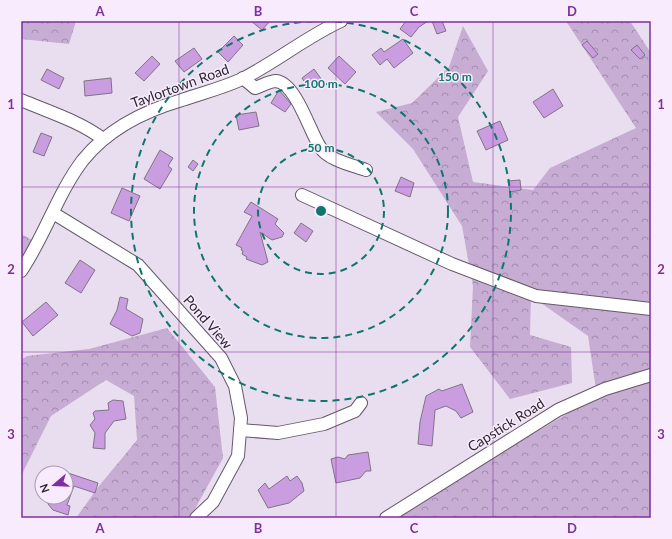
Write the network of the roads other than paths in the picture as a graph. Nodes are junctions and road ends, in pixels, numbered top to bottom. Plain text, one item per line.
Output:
1 (341, 21) edge
2 (243, 78) junction
3 (21, 100) edge
4 (103, 139) junction
5 (366, 170) dead end
6 (302, 195) dead end
7 (52, 213) junction
8 (21, 271) edge
9 (651, 309) edge
10 (651, 375) edge
11 (361, 403) dead end
12 (240, 430) junction
13 (196, 518) edge
14 (386, 518) edge

1 - 2 street, Taylortown Road
2 - 4 street, Taylortown Road
2 - 5 street
3 - 4 street
4 - 7 street, Taylortown Road
6 - 9 street
7 - 8 street, Taylortown Road
7 - 12 street, Pond View
10 - 14 street, Capstick Road
11 - 12 street
12 - 13 street, Pond View

